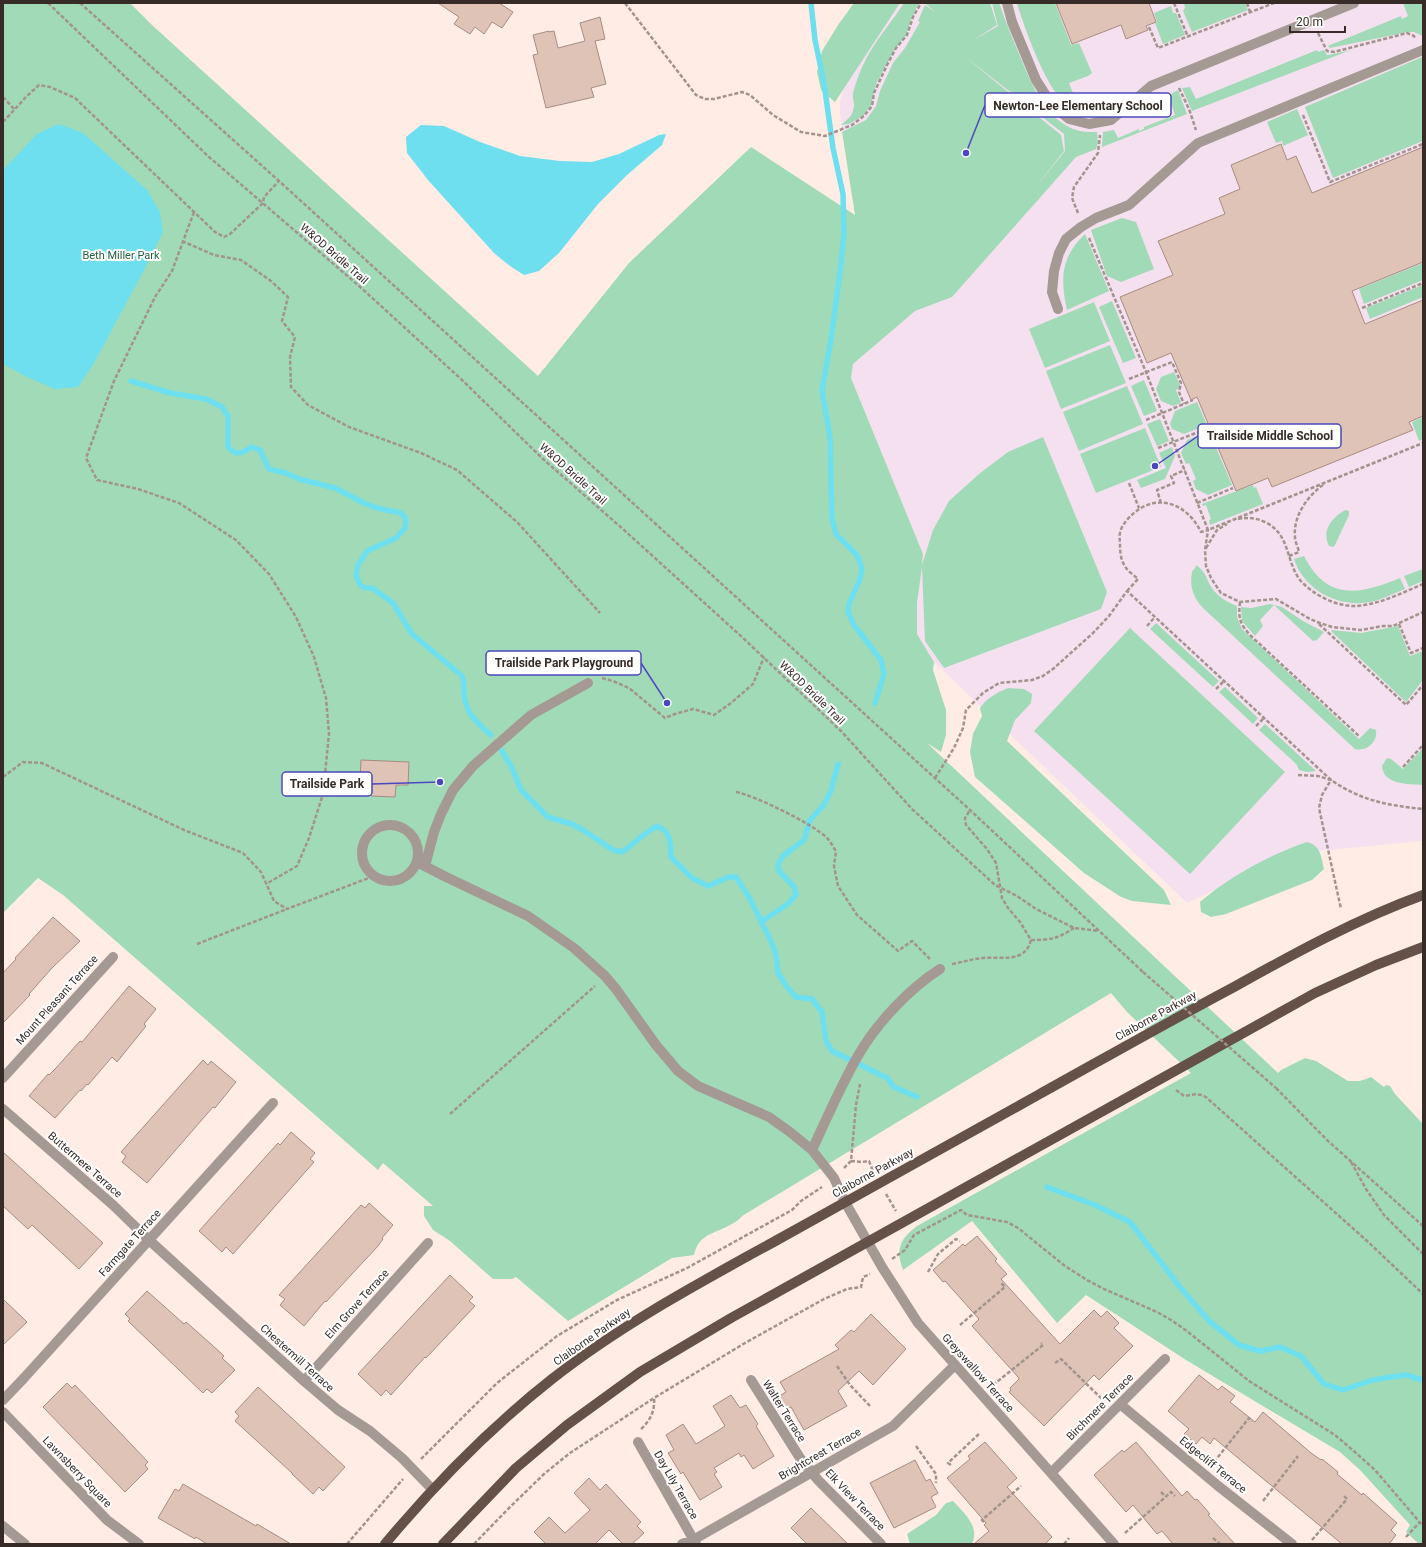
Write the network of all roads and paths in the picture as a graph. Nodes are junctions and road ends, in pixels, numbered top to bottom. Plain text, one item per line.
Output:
1 (48, 3) edge
2 (80, 3) edge
3 (625, 3) edge
4 (920, 3) edge
5 (1007, 3) edge
6 (1174, 3) edge
7 (1247, 3) edge
8 (1274, 3) edge
9 (1354, 3) edge
10 (1250, 12) junction
11 (1149, 27) dead end
12 (1188, 36) junction
13 (1323, 45) dead end
14 (1423, 50) edge
15 (1173, 77) junction
16 (3, 97) edge
17 (1298, 102) junction
18 (15, 110) junction
19 (3, 122) edge
20 (1200, 142) junction
21 (1423, 144) edge
22 (279, 181) junction
23 (263, 203) junction
24 (194, 212) junction
25 (182, 241) junction
26 (1423, 283) edge
27 (1108, 284) dead end
28 (1362, 308) dead end
29 (1058, 309) dead end
30 (1146, 372) junction
31 (1129, 379) dead end
32 (1193, 400) dead end
33 (1184, 404) junction
34 (1161, 414) junction
35 (1146, 420) dead end
36 (1206, 429) dead end
37 (1173, 442) junction
38 (1423, 443) edge
39 (1158, 448) dead end
40 (1184, 470) junction
41 (1327, 482) junction
42 (1129, 484) dead end
43 (1232, 488) dead end
44 (1161, 503) junction
45 (1197, 503) junction
46 (1140, 508) junction
47 (1233, 520) junction
48 (1208, 530) junction
49 (1205, 550) junction
50 (1289, 556) junction
51 (1423, 584) edge
52 (1128, 592) junction
53 (1240, 602) junction
54 (1423, 612) edge
55 (600, 614) dead end
56 (1155, 617) junction
57 (1317, 622) junction
58 (1399, 624) junction
59 (1147, 626) dead end
60 (1423, 648) edge
61 (764, 658) junction
62 (1224, 681) junction
63 (588, 683) joint
64 (1423, 685) edge
65 (1216, 689) dead end
66 (1264, 718) junction
67 (1256, 726) dead end
68 (1359, 736) dead end
69 (1423, 745) edge
70 (1403, 767) dead end
71 (1298, 775) dead end
72 (3, 777) edge
73 (934, 778) junction
74 (1331, 780) junction
75 (736, 792) dead end
76 (1423, 809) edge
77 (970, 810) junction
78 (421, 864) junction
79 (374, 876) junction
80 (266, 884) junction
81 (1001, 887) junction
82 (1423, 895) edge
83 (287, 909) junction
84 (1341, 909) dead end
85 (1074, 928) junction
86 (1099, 931) junction
87 (1031, 940) junction
88 (197, 944) dead end
89 (1423, 948) edge
90 (113, 957) dead end
91 (940, 969) junction
92 (606, 976) junction
93 (3, 1078) edge
94 (861, 1078) dead end
95 (1176, 1090) dead end
96 (273, 1103) dead end
97 (3, 1109) edge
98 (450, 1114) dead end
99 (812, 1150) junction
100 (1350, 1159) junction
101 (834, 1178) junction
102 (845, 1202) junction
103 (1423, 1226) edge
104 (149, 1240) junction
105 (869, 1241) junction
106 (960, 1241) dead end
107 (428, 1243) dead end
108 (1423, 1254) edge
109 (928, 1272) dead end
110 (1001, 1283) dead end
111 (1423, 1294) edge
112 (960, 1325) dead end
113 (1041, 1343) dead end
114 (1165, 1359) dead end
115 (1055, 1363) dead end
116 (955, 1365) junction
117 (837, 1366) dead end
118 (752, 1380) dead end
119 (304, 1381) junction
120 (994, 1385) dead end
121 (654, 1398) dead end
122 (3, 1400) edge
123 (1104, 1401) dead end
124 (1120, 1404) junction
125 (870, 1406) dead end
126 (3, 1412) edge
127 (1252, 1421) dead end
128 (980, 1434) dead end
129 (638, 1442) joint
130 (916, 1446) dead end
131 (1298, 1456) dead end
132 (1214, 1462) dead end
133 (951, 1466) dead end
134 (411, 1468) junction
135 (812, 1473) junction
136 (1051, 1473) junction
137 (936, 1483) dead end
138 (1021, 1486) dead end
139 (432, 1489) junction
140 (1161, 1492) dead end
141 (1165, 1496) junction
142 (1175, 1496) dead end
143 (1344, 1496) dead end
144 (1263, 1501) dead end
145 (984, 1522) dead end
146 (1419, 1523) dead end
147 (3, 1526) edge
148 (1125, 1533) dead end
149 (1406, 1536) dead end
150 (1069, 1538) dead end
151 (1213, 1538) dead end
152 (1312, 1540) dead end
153 (695, 1542) edge
154 (25, 1544) edge
155 (139, 1544) edge
156 (347, 1544) edge
157 (385, 1544) edge
158 (443, 1544) edge
159 (682, 1544) edge
160 (881, 1544) edge
161 (1064, 1544) edge
162 (1114, 1544) edge
163 (1220, 1544) edge
164 (1292, 1544) edge

1 - 23 path, W&OD Bridle Trail
2 - 22 path
3 - 4 path
5 - 15 street
6 - 12 path
7 - 10 path
8 - 10 path
9 - 15 street
10 - 12 path
11 - 12 path
13 - 14 path
14 - 17 street
15 - 20 path
16 - 18 path
17 - 20 street
17 - 21 path
18 - 19 path
18 - 24 path
20 - 29 street
22 - 23 path
22 - 73 path
23 - 24 path
23 - 61 path, W&OD Bridle Trail
24 - 25 path
25 - 55 path
25 - 80 path
26 - 28 path
27 - 30 path
30 - 31 path
30 - 33 path
30 - 34 path
32 - 33 path
33 - 34 path
34 - 35 path
34 - 37 path
36 - 37 path
37 - 39 path
37 - 40 path
38 - 41 path
40 - 44 path
40 - 45 path
41 - 47 path
41 - 50 path
42 - 46 path
43 - 45 path
44 - 46 path
44 - 48 path
45 - 48 path
46 - 52 path
47 - 48 path
47 - 49 path
47 - 50 path
48 - 49 path
49 - 53 path
50 - 51 path
52 - 56 path
52 - 73 path
53 - 57 path
53 - 68 path
54 - 58 path
56 - 59 path
56 - 62 path
57 - 58 path
57 - 64 path
58 - 60 path
61 - 63 path
61 - 81 path, W&OD Bridle Trail
62 - 65 path
62 - 66 path
63 - 78 street
66 - 67 path
66 - 74 path
69 - 70 path
71 - 74 path
72 - 80 path
73 - 77 path
74 - 76 path
74 - 84 path
75 - 91 path
77 - 81 path
77 - 86 path
78 - 79 street
78 - 79 street
78 - 92 street, Greyswallow Terrace
79 - 83 path
80 - 83 path
81 - 85 path, W&OD Bridle Trail
81 - 87 path
82 - 102 main road, Claiborne Parkway
83 - 88 path
85 - 86 path, W&OD Bridle Trail
85 - 87 path
86 - 100 path, bridge
87 - 91 path
89 - 105 main road
90 - 93 street, Mount Pleasant Terrace
91 - 99 street
92 - 98 path
92 - 99 street, Greyswallow Terrace
94 - 101 path
95 - 111 path
96 - 104 street, Farmgate Terrace
97 - 104 street, Buttermere Terrace
99 - 101 street, Greyswallow Terrace
100 - 103 path
100 - 108 path
101 - 102 street, Greyswallow Terrace
101 - 134 path
102 - 105 street, Greyswallow Terrace
102 - 139 main road, Claiborne Parkway
104 - 119 street, Chestermill Terrace
104 - 122 street, Farmgate Terrace
105 - 116 street, Greyswallow Terrace
105 - 158 main road
106 - 109 path
107 - 119 street, Elm Grove Terrace
110 - 112 path
113 - 120 path
114 - 124 street, Birchmere Terrace
115 - 123 path
116 - 135 street, Brightcrest Terrace
116 - 136 street, Greyswallow Terrace
117 - 125 path
118 - 135 street, Walter Terrace
119 - 134 street, Chestermill Terrace
121 - 129 path
124 - 136 street, Birchmere Terrace
124 - 164 street, Edgecliff Terrace
126 - 155 street, Lawnsberry Square
127 - 132 path
128 - 133 path
129 - 153 street, Day Lily Terrace
130 - 137 path
131 - 144 path
134 - 139 street, Chestermill Terrace
134 - 156 path
135 - 153 street, Brightcrest Terrace
135 - 160 street, Elk View Terrace
136 - 162 street, Greyswallow Terrace
138 - 145 path
139 - 157 main road, Claiborne Parkway
140 - 141 path
141 - 142 path
141 - 148 path
143 - 152 path
146 - 149 path
147 - 154 street
150 - 161 path
151 - 163 path
153 - 159 street, Brightcrest Terrace

